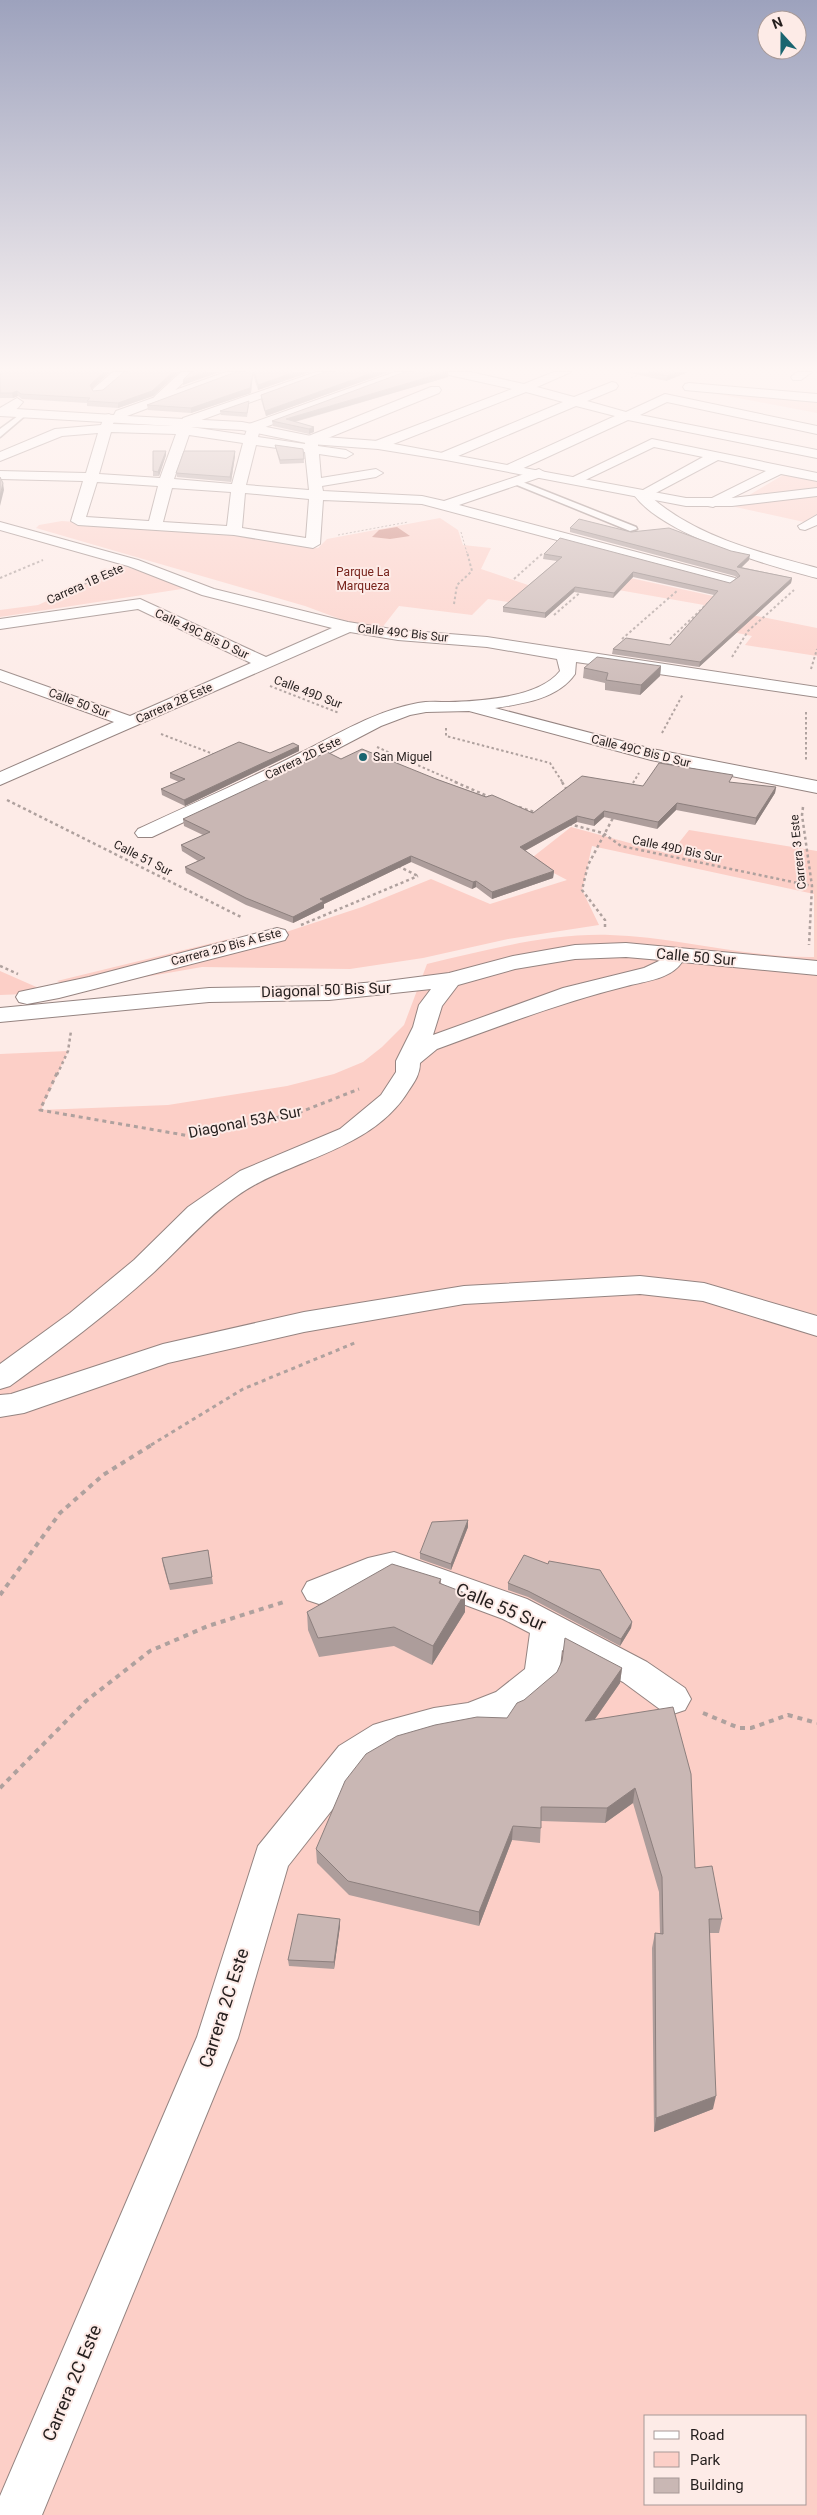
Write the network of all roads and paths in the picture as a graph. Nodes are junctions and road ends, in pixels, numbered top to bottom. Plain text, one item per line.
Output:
1 (87, 489) edge
2 (164, 489) edge
3 (238, 489) edge
4 (315, 489) edge
5 (319, 489) edge
6 (480, 489) edge
7 (547, 489) edge
8 (616, 489) edge
9 (652, 489) edge
10 (740, 489) edge
11 (817, 492) edge
12 (641, 495) junction
13 (713, 503) junction
14 (447, 505) junction
15 (413, 522) dead end
16 (155, 525) junction
17 (0, 526) edge
18 (458, 527) dead end
19 (634, 529) dead end
20 (234, 531) junction
21 (569, 537) junction
22 (313, 542) junction
23 (46, 559) dead end
24 (132, 563) junction
25 (700, 573) junction
26 (815, 573) edge
27 (0, 578) edge
28 (514, 578) dead end
29 (730, 581) edge
30 (583, 590) edge
31 (64, 593) dead end
32 (454, 604) dead end
33 (554, 615) edge
34 (0, 624) edge
35 (348, 627) junction
36 (622, 639) edge
37 (817, 648) edge
38 (563, 655) junction
39 (265, 663) junction
40 (240, 674) junction
41 (0, 675) edge
42 (722, 677) junction
43 (811, 691) edge
44 (467, 706) junction
45 (130, 722) junction
46 (370, 726) junction
47 (350, 735) junction
48 (446, 736) dead end
49 (269, 776) junction
50 (0, 779) edge
51 (812, 786) edge
52 (561, 795) edge
53 (0, 797) edge
54 (498, 800) edge
55 (515, 806) edge
56 (540, 814) edge
57 (568, 823) edge
58 (145, 833) dead end
59 (603, 833) junction
60 (392, 863) edge
61 (812, 886) junction
62 (277, 935) junction
63 (600, 936) joint
64 (575, 952) junction
65 (675, 954) junction
66 (813, 967) edge
67 (450, 980) junction
68 (0, 1002) edge
69 (75, 1009) junction
70 (0, 1015) edge
71 (408, 1061) junction
72 (817, 1326) edge
73 (358, 1341) dead end
74 (0, 1379) edge
75 (0, 1406) edge
76 (319, 1591) joint
77 (0, 1595) edge
78 (548, 1626) junction
79 (673, 1699) joint
80 (817, 1723) edge
81 (0, 1788) edge
82 (17, 2515) edge

1 - 16 street
2 - 16 street
3 - 20 street
4 - 22 street
5 - 14 street
6 - 14 street
7 - 19 lane
8 - 12 street
9 - 12 street
10 - 13 street
11 - 13 street
12 - 13 street
12 - 26 street
14 - 21 street
15 - 22 path
16 - 20 street
17 - 24 street, Calle 49C Bis Sur
18 - 32 path
20 - 22 street
21 - 25 street
21 - 28 path
23 - 27 path
24 - 31 path, Carrera 1B Este
24 - 35 street, Calle 49C Bis Sur
25 - 29 street
25 - 36 path
26 - 42 path
30 - 33 path
34 - 39 street, Calle 49C Bis D Sur
35 - 38 street, Calle 49C Bis Sur
35 - 39 street, Carrera 2B Este
37 - 43 path, Carrera 3 Este
38 - 42 street, Calle 49C Bis Sur
38 - 44 street
39 - 40 street, Carrera 2B Este
40 - 45 street, Carrera 2B Este
40 - 46 path, Calle 49D Sur
41 - 45 street, Calle 50 Sur
42 - 43 street, Calle 49C Bis Sur
43 - 51 path, Carrera 3 Este
44 - 46 street, Carrera 2D Este
44 - 51 street, Calle 49C Bis D Sur
45 - 49 path
45 - 50 street, Carrera 2B Este
46 - 47 street, Carrera 2D Este
47 - 49 street, Carrera 2D Este
47 - 54 path
48 - 52 path
49 - 58 street, Carrera 2D Este
51 - 61 path, Carrera 3 Este
53 - 62 path, Calle 51 Sur
55 - 56 path
57 - 59 path, Calle 49D Bis Sur
59 - 61 path, Calle 49D Bis Sur
59 - 63 path
60 - 62 path, Carrera 2D Bis A Este
61 - 66 path, Carrera 3 Este
62 - 68 street, Carrera 2D Bis A Este
63 - 64 street
64 - 65 street, Calle 50 Sur
64 - 67 street, Diagonal 50 Bis Sur
65 - 66 street, Calle 50 Sur
65 - 71 street
67 - 69 street, Diagonal 50 Bis Sur
67 - 71 street
69 - 70 street, Diagonal 50 Bis Sur
69 - 71 path, Diagonal 53A Sur
71 - 74 street
72 - 75 street
73 - 77 path
76 - 78 street, Calle 55 Sur
76 - 81 path
78 - 79 street, Calle 55 Sur
78 - 82 street, Carrera 2C Este
79 - 80 path

